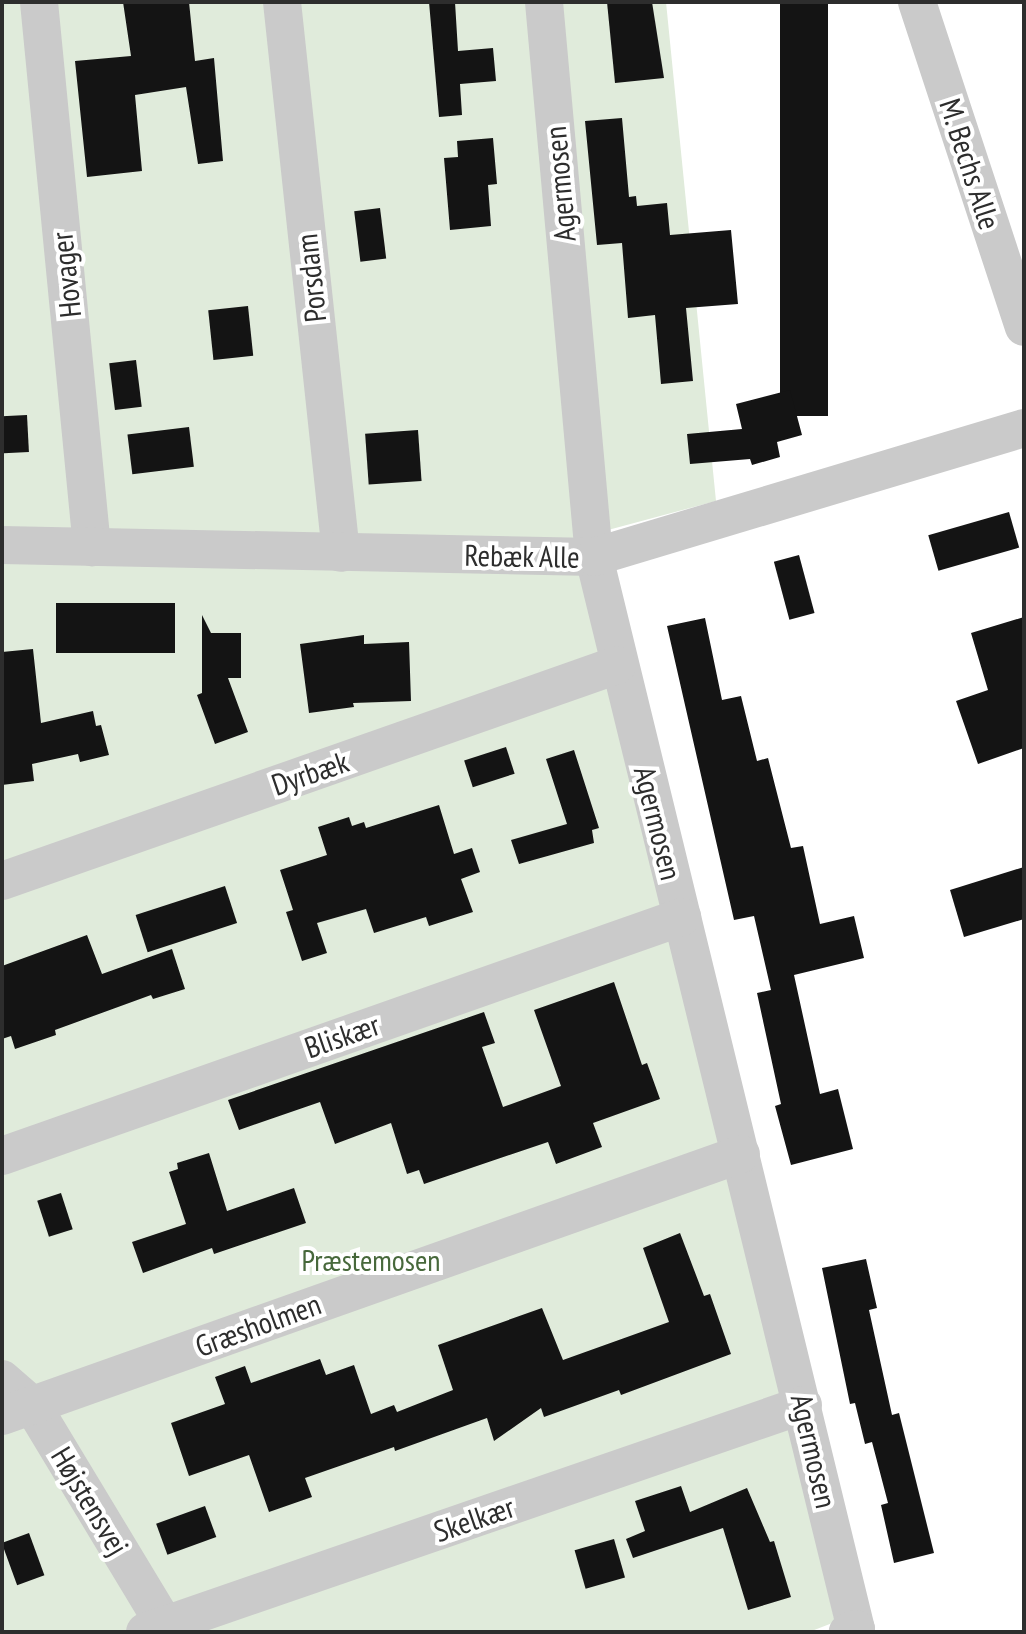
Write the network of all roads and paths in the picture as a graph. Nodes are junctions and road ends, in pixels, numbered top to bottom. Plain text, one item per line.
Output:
1 (39, 2) edge
2 (282, 2) edge
3 (544, 2) edge
4 (917, 2) edge
5 (1024, 327) edge
6 (1024, 428) edge
7 (2, 545) edge
8 (92, 547) junction
9 (341, 553) junction
10 (594, 557) junction
11 (617, 665) junction
12 (2, 881) edge
13 (682, 917) junction
14 (741, 1154) junction
15 (2, 1156) edge
16 (2, 1379) edge
17 (803, 1405) junction
18 (17, 1411) edge
19 (160, 1629) edge
20 (852, 1630) edge

1 - 8 street, Hovager
2 - 9 street, Porsdam
3 - 10 street, Agermosen
4 - 5 street, M. Bechs Alle
6 - 10 street, Rebæk Alle
7 - 8 street, Rebæk Alle
8 - 9 street, Rebæk Alle
9 - 10 street, Rebæk Alle
10 - 11 street, Agermosen
11 - 12 street, Dyrbæk
11 - 13 street, Agermosen
13 - 14 street, Agermosen
13 - 15 street, Bliskær
14 - 17 street, Agermosen
14 - 18 street, Græsholmen
16 - 18 street, Højstensvej
17 - 19 street, Skelkær
17 - 20 street, Agermosen
18 - 19 street, Højstensvej

